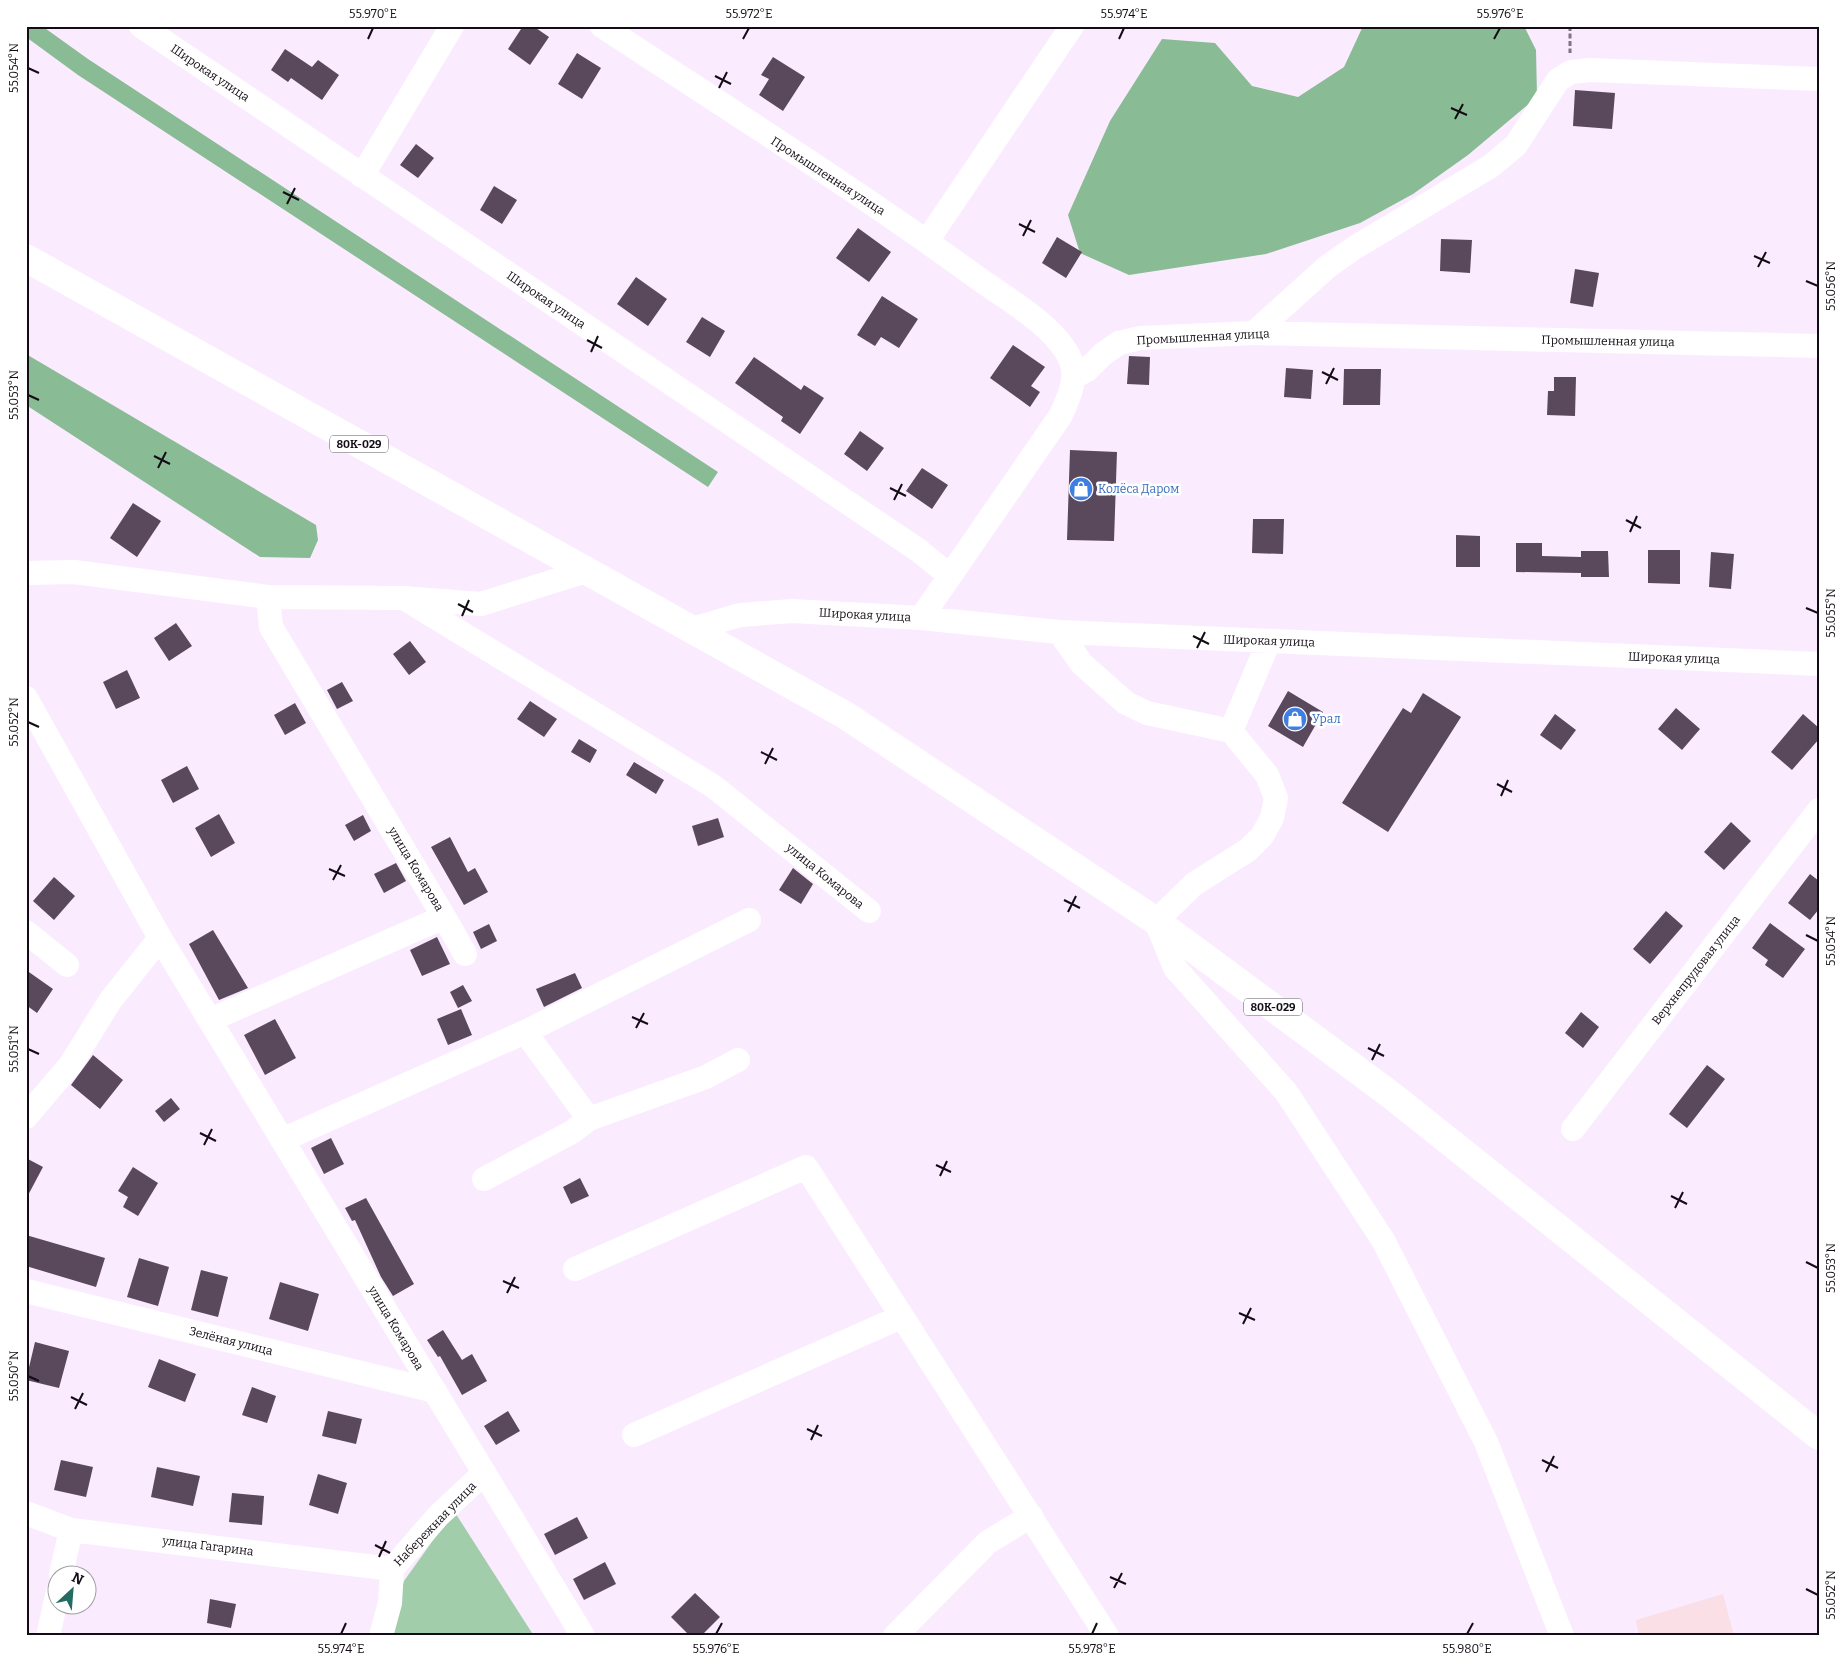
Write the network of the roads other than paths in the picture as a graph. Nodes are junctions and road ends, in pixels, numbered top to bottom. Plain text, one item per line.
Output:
1 (141, 26) edge
2 (452, 26) edge
3 (602, 26) edge
4 (1072, 26) edge
5 (1819, 79) edge
6 (362, 176) junction
7 (927, 241) junction
8 (26, 258) edge
9 (1254, 333) junction
10 (1819, 346) edge
11 (1074, 377) junction
12 (586, 571) junction
13 (26, 573) edge
14 (949, 575) junction
15 (268, 597) junction
16 (403, 598) junction
17 (921, 618) junction
18 (692, 629) junction
19 (1059, 632) junction
20 (1269, 641) junction
21 (1819, 664) edge
22 (26, 698) edge
23 (1231, 731) junction
24 (1819, 810) edge
25 (869, 911) dead end
26 (444, 917) junction
27 (749, 920) dead end
28 (1156, 921) junction
29 (26, 932) edge
30 (160, 938) junction
31 (465, 954) dead end
32 (67, 965) dead end
33 (210, 1020) junction
34 (525, 1032) junction
35 (738, 1060) dead end
36 (26, 1118) edge
37 (589, 1119) junction
38 (1573, 1129) dead end
39 (282, 1140) junction
40 (484, 1178) dead end
41 (575, 1269) dead end
42 (26, 1291) edge
43 (901, 1317) junction
44 (435, 1391) junction
45 (634, 1436) dead end
46 (1819, 1436) edge
47 (484, 1473) junction
48 (26, 1513) edge
49 (1031, 1516) junction
50 (71, 1530) junction
51 (63, 1564) edge
52 (392, 1568) junction
53 (53, 1614) edge
54 (48, 1636) edge
55 (381, 1636) edge
56 (583, 1636) edge
57 (896, 1636) edge
58 (1106, 1636) edge
59 (1562, 1636) edge

1 - 6 street, Широкая улица
2 - 6 street
3 - 7 street, Промышленная улица
4 - 7 street
5 - 9 street
6 - 14 street, Широкая улица
7 - 11 street, Промышленная улица
8 - 12 main road, 80К-029
9 - 10 street, Промышленная улица
9 - 11 street, Промышленная улица
11 - 14 street
12 - 16 street
12 - 18 main road, 80К-029
13 - 15 street
14 - 17 street
15 - 16 street
15 - 26 street, улица Комарова
16 - 25 street, улица Комарова
17 - 18 street, Широкая улица
17 - 19 street, Широкая улица
18 - 28 main road, 80К-029
19 - 20 street, Широкая улица
19 - 23 street
20 - 21 street, Широкая улица
20 - 23 street
22 - 30 street, улица Комарова
23 - 28 street
24 - 38 street, Верхнепрудовая улица
26 - 31 street
26 - 33 street, улица Комарова
27 - 34 street
28 - 46 main road, 80К-029
28 - 59 street
29 - 32 street
30 - 33 street, улица Комарова
30 - 36 street
33 - 39 street, улица Комарова
34 - 37 street
34 - 39 street
35 - 37 street
37 - 40 street
39 - 44 street, улица Комарова
41 - 43 street
42 - 44 street, Зелёная улица
43 - 45 street
43 - 49 street
44 - 47 street, улица Комарова
47 - 52 street, Набережная улица
47 - 56 street, улица Комарова
48 - 50 street, улица Гагарина
49 - 57 street
49 - 58 street
50 - 51 street
50 - 52 street, улица Гагарина
52 - 55 street, Набережная улица
53 - 54 street

